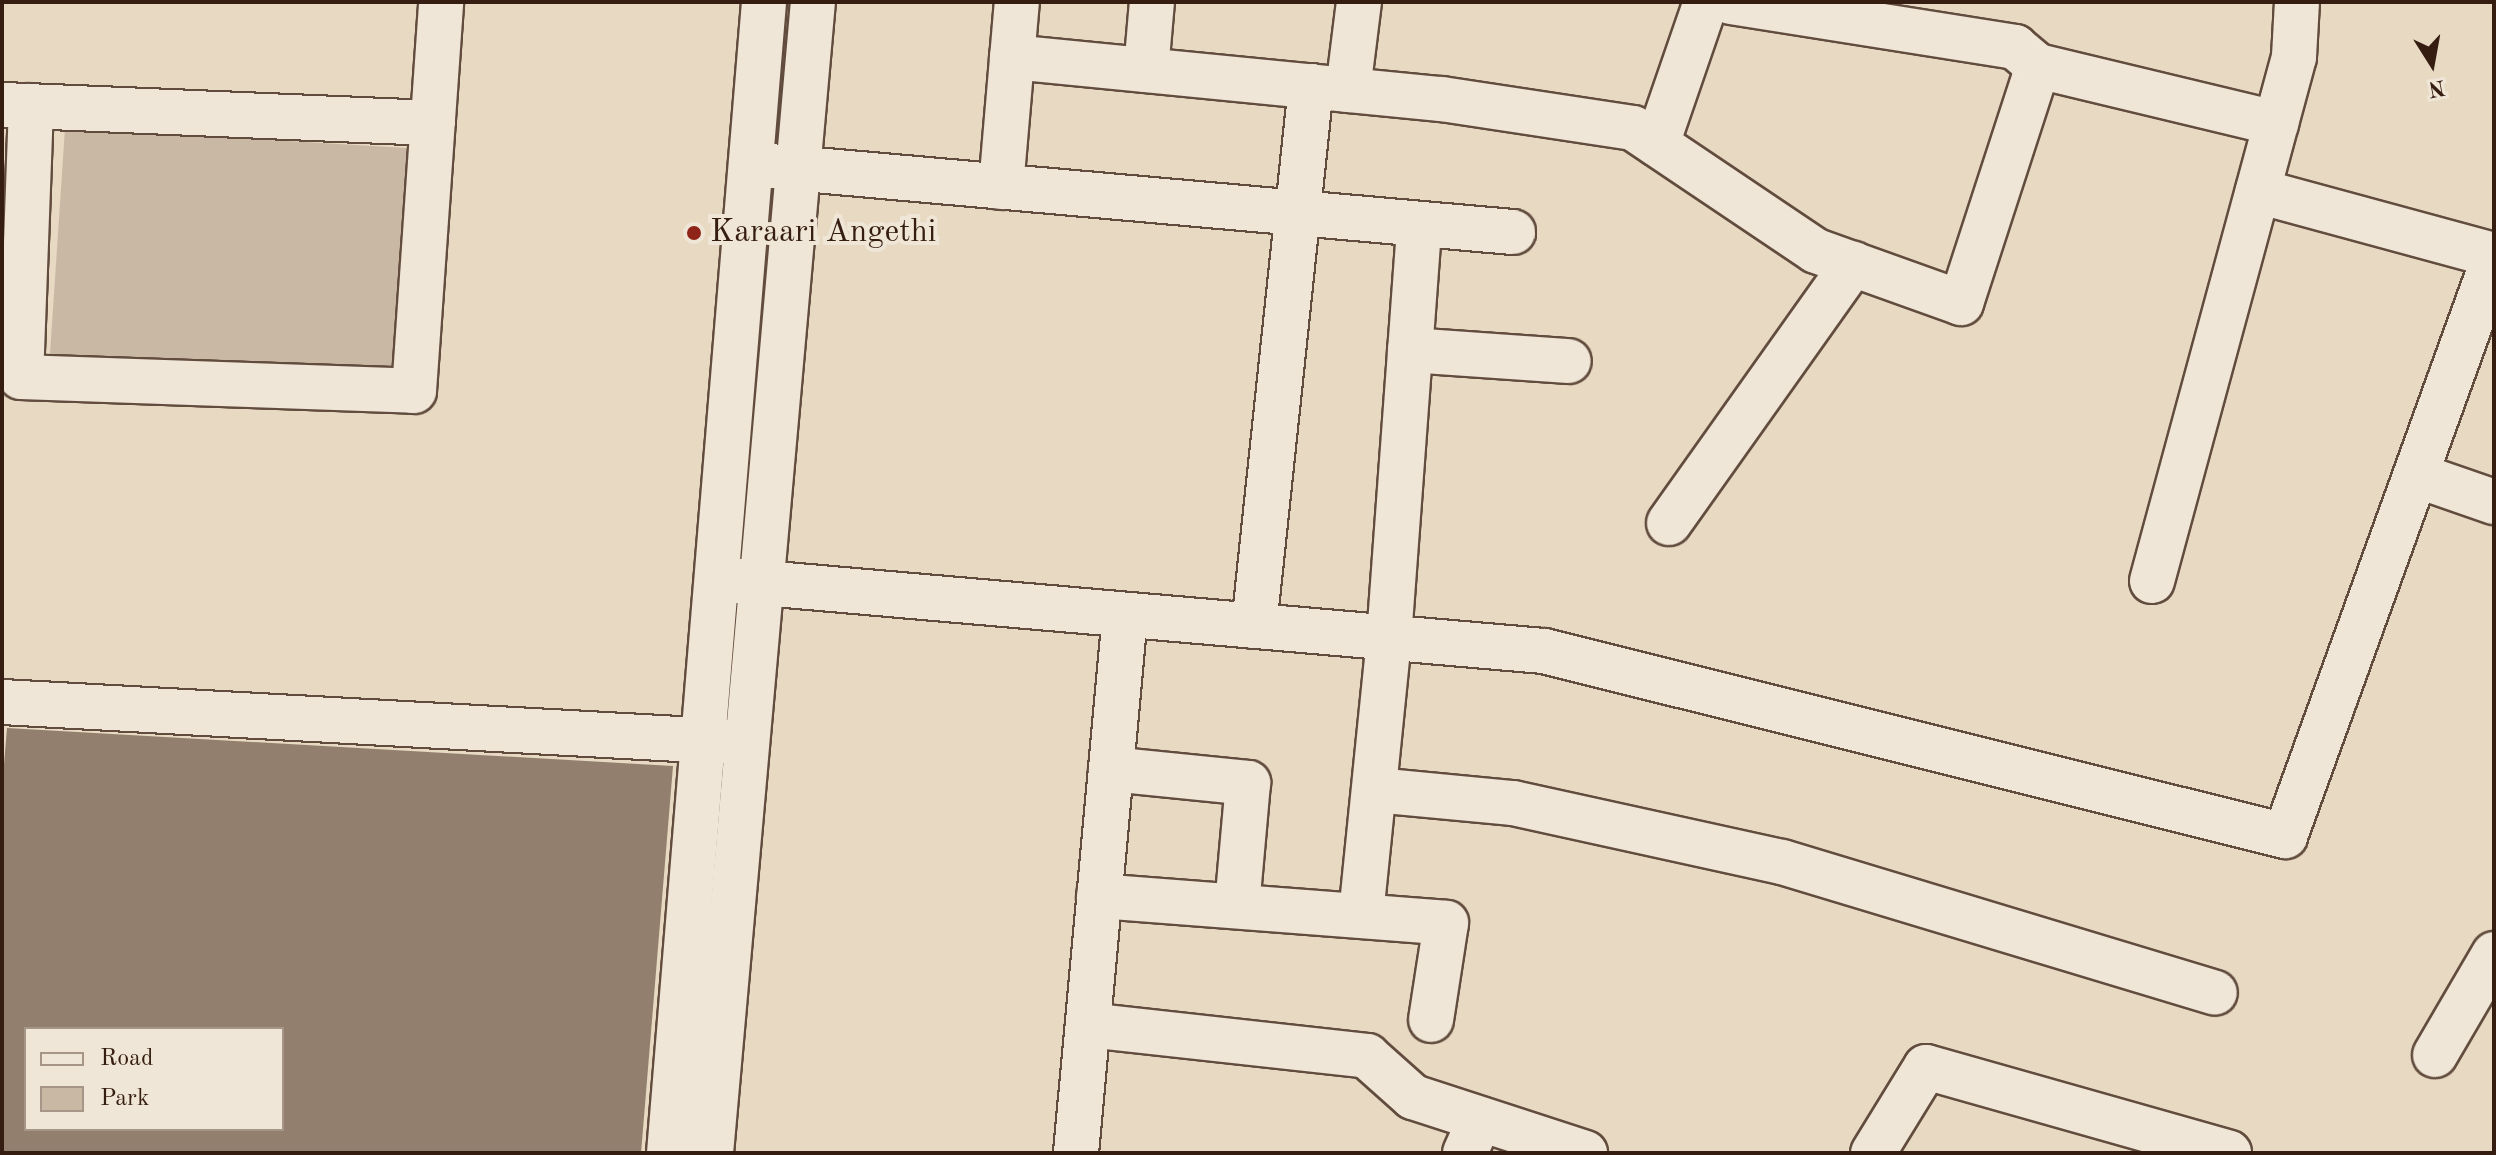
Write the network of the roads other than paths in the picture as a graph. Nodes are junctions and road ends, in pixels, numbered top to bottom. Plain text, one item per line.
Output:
1 (441, 2) edge
2 (764, 2) edge
3 (813, 2) edge
4 (1017, 2) edge
5 (1152, 2) edge
6 (1359, 2) edge
7 (1706, 2) edge
8 (1731, 2) edge
9 (2297, 2) edge
10 (1012, 57) junction
11 (2038, 66) junction
12 (1146, 70) junction
13 (1330, 88) junction
14 (17, 105) edge
15 (433, 123) junction
16 (2276, 123) junction
17 (1657, 144) junction
18 (751, 164) junction
19 (799, 168) junction
20 (1001, 187) junction
21 (2258, 191) junction
22 (1298, 213) junction
23 (1419, 225) junction
24 (1513, 232) dead end
25 (2494, 256) edge
26 (1853, 264) junction
27 (1410, 350) junction
28 (1569, 361) dead end
29 (2416, 475) junction
30 (2494, 502) edge
31 (1669, 523) dead end
32 (717, 579) junction
33 (2152, 581) dead end
34 (762, 583) junction
35 (1125, 615) junction
36 (1254, 626) junction
37 (1389, 638) junction
38 (2, 702) edge
39 (703, 740) junction
40 (747, 743) junction
41 (1111, 769) junction
42 (1375, 790) junction
43 (1099, 896) junction
44 (1237, 906) junction
45 (1361, 915) junction
46 (2494, 954) edge
47 (2215, 993) dead end
48 (1431, 1020) dead end
49 (1088, 1025) junction
50 (2435, 1055) dead end
51 (1472, 1136) edge
52 (669, 1153) edge
53 (711, 1153) edge
54 (1076, 1153) edge
55 (1585, 1153) edge
56 (1873, 1153) edge
57 (2229, 1153) edge

1 - 15 street
2 - 18 street
3 - 19 street
4 - 10 street
5 - 12 street
6 - 13 street
7 - 17 street
8 - 11 street
9 - 16 street
10 - 12 street
10 - 20 street
11 - 16 street
11 - 26 street
12 - 13 street
13 - 17 street
13 - 22 street
14 - 15 street
14 - 15 street
16 - 21 street
17 - 26 street
18 - 19 street
18 - 32 street
19 - 20 street
19 - 34 street
20 - 22 street
21 - 25 street
21 - 33 street
22 - 23 street
22 - 36 street
23 - 24 street
23 - 27 street
25 - 29 street
26 - 31 street
27 - 28 street
27 - 37 street
29 - 30 street
29 - 37 street
32 - 34 street
32 - 39 street
34 - 35 street
34 - 40 street
35 - 36 street
35 - 41 street
36 - 37 street
37 - 42 street
38 - 39 street
39 - 40 street
39 - 52 street
40 - 53 street
41 - 43 street
41 - 44 street
42 - 45 street
42 - 47 street
43 - 44 street
43 - 49 street
44 - 45 street
45 - 48 street
46 - 50 street
49 - 51 street
49 - 54 street
51 - 55 street
56 - 57 street

